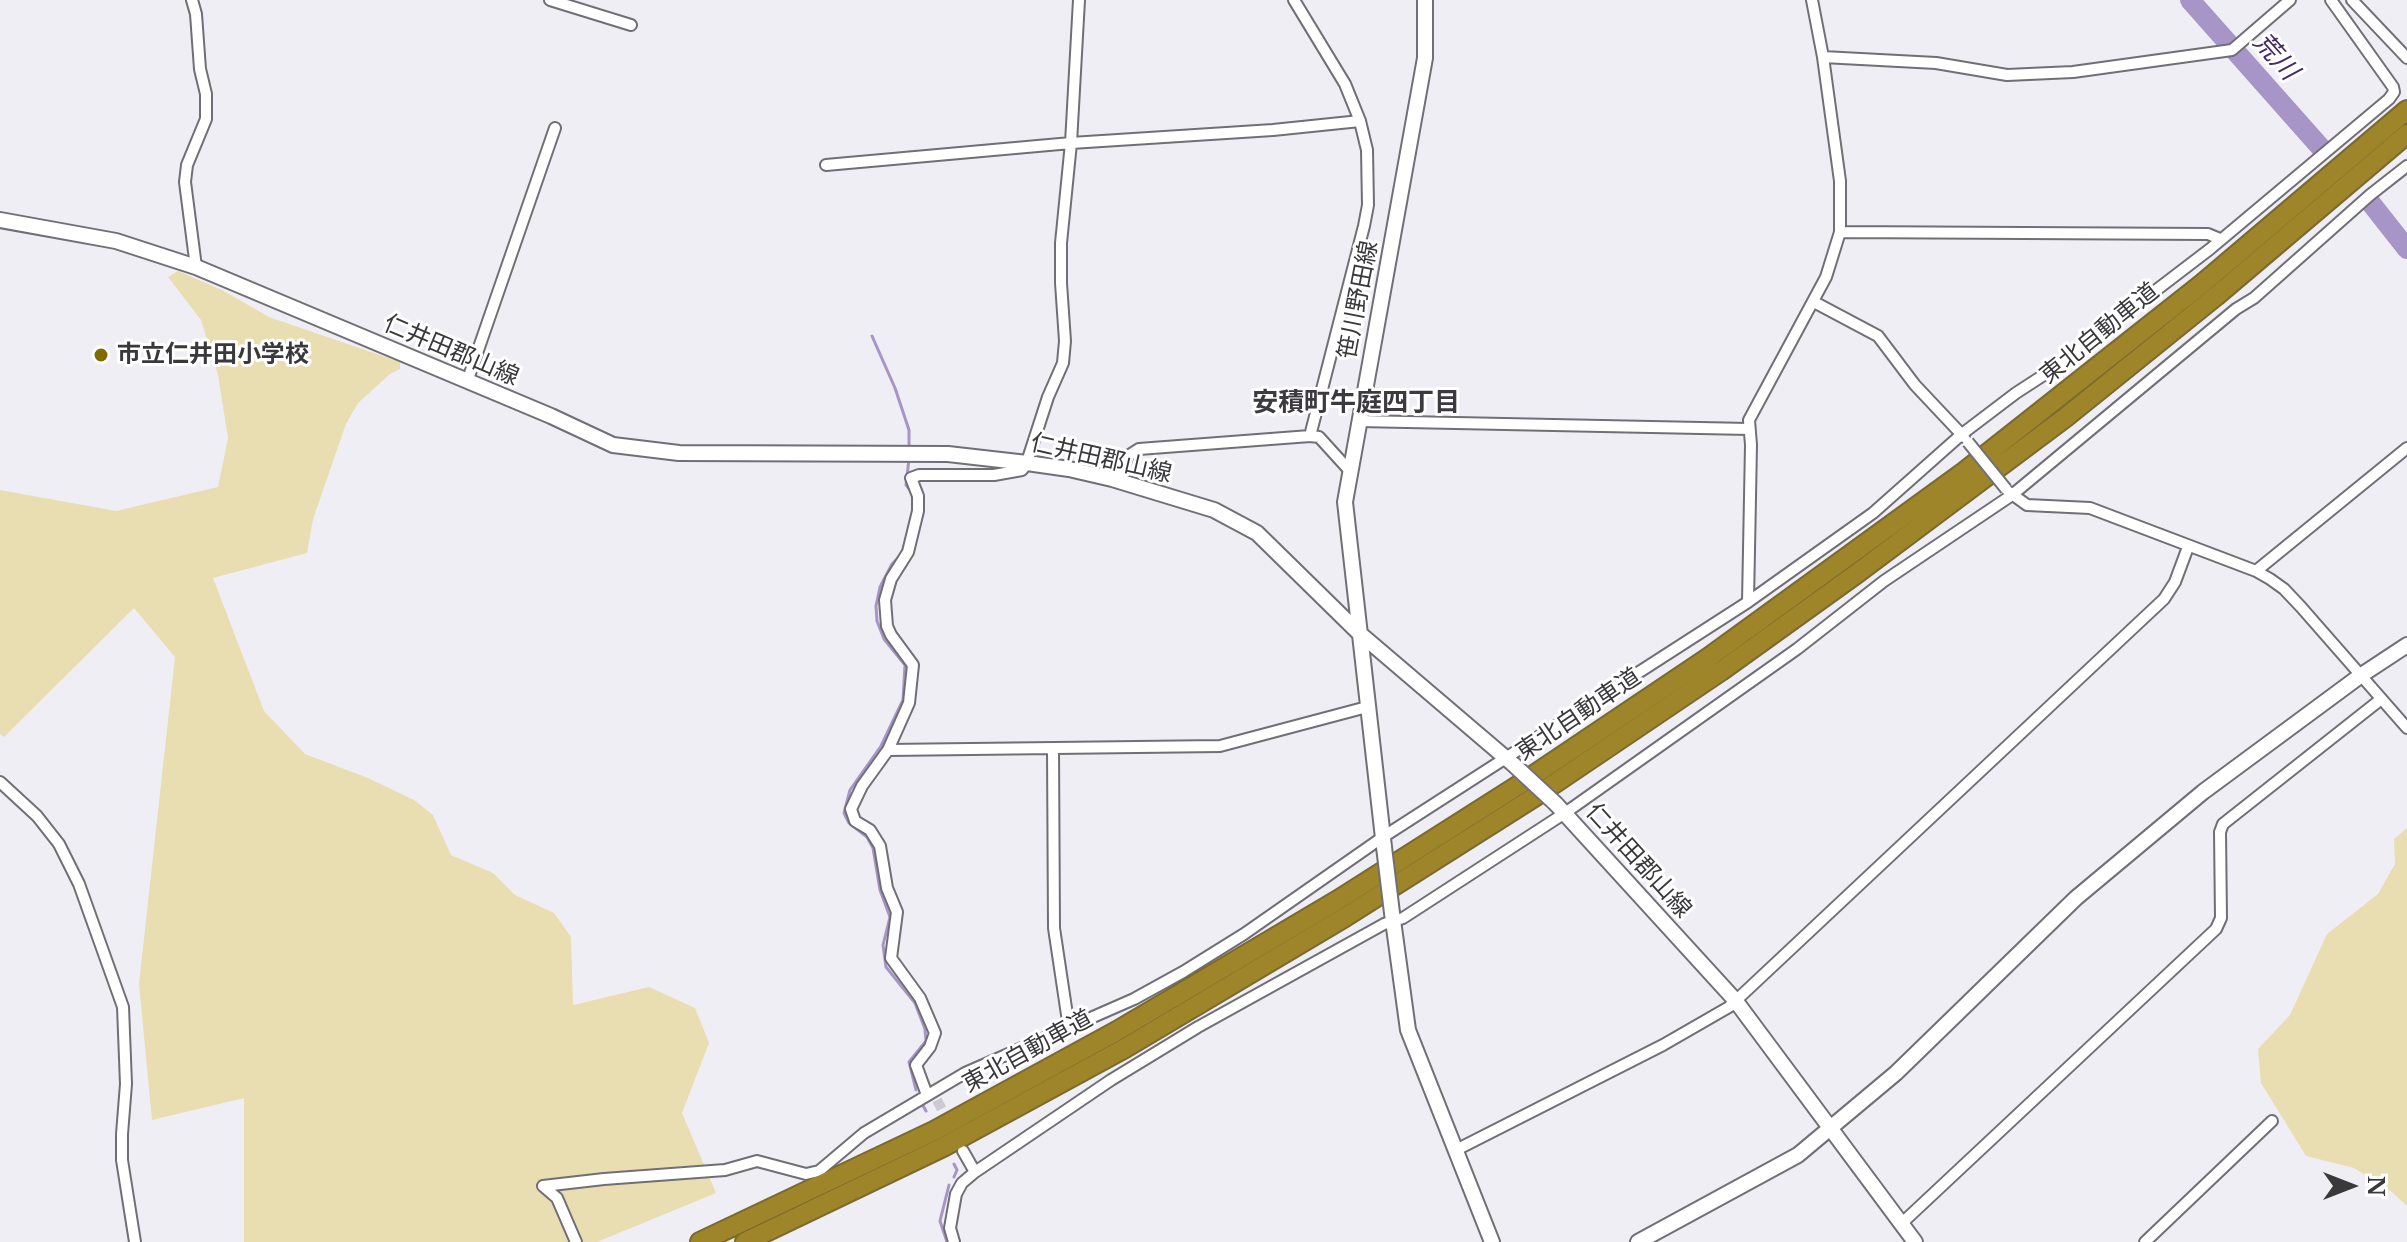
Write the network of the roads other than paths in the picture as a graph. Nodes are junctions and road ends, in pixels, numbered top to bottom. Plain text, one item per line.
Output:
1 (192, 0) edge
2 (550, 0) edge
3 (1079, 0) edge
4 (1294, 0) edge
5 (1425, 0) edge
6 (1812, 0) edge
7 (2290, 0) edge
8 (2331, 0) edge
9 (2352, 0) edge
10 (631, 25) dead end
11 (1823, 57) junction
12 (2407, 58) edge
13 (2407, 110) edge
14 (1360, 121) junction
15 (555, 128) dead end
16 (2407, 134) edge
17 (1071, 143) junction
18 (826, 165) dead end
19 (2407, 166) edge
20 (0, 220) edge
21 (1840, 232) junction
22 (2220, 239) junction
23 (196, 267) junction
24 (1814, 302) junction
25 (467, 382) junction
26 (1358, 421) junction
27 (1749, 429) junction
28 (1310, 436) junction
29 (1965, 438) junction
30 (2407, 448) edge
31 (1027, 463) junction
32 (1349, 470) junction
33 (1117, 481) junction
34 (2009, 492) junction
35 (2188, 547) junction
36 (2256, 571) junction
37 (1748, 602) junction
38 (1358, 632) junction
39 (2407, 645) edge
40 (2360, 676) junction
41 (2380, 700) junction
42 (1367, 707) junction
43 (2407, 728) edge
44 (1053, 749) junction
45 (888, 750) junction
46 (1510, 761) junction
47 (0, 782) edge
48 (1561, 809) junction
49 (1383, 842) junction
50 (1392, 918) junction
51 (1735, 1000) junction
52 (1069, 1028) junction
53 (933, 1096) junction
54 (2272, 1121) dead end
55 (1832, 1128) junction
56 (1456, 1150) junction
57 (963, 1151) dead end
58 (975, 1172) junction
59 (1901, 1224) junction
60 (135, 1242) edge
61 (576, 1242) edge
62 (700, 1242) edge
63 (745, 1242) edge
64 (954, 1242) edge
65 (1492, 1242) edge
66 (1638, 1242) edge
67 (1915, 1242) edge
68 (2145, 1242) edge

1 - 23 street
2 - 10 street
3 - 17 street
4 - 14 street
5 - 26 main road, 笹川野田線
6 - 11 street
7 - 11 street
8 - 22 street
9 - 12 street
11 - 21 street
13 - 62 highway, 東北自動車道
14 - 17 street
14 - 28 street
15 - 25 street
16 - 63 highway, 東北自動車道
17 - 18 street
17 - 31 street
19 - 34 street
20 - 23 main road, 仁井田郡山線
21 - 22 street
21 - 24 street
22 - 29 street
23 - 25 main road, 仁井田郡山線
24 - 27 street
24 - 29 street
25 - 31 main road, 仁井田郡山線
26 - 27 street
26 - 32 main road, 笹川野田線
27 - 37 street
28 - 32 street
28 - 33 street
29 - 34 street, bridge
29 - 37 street
30 - 36 street
31 - 33 main road, 仁井田郡山線
31 - 45 street
32 - 38 main road, 笹川野田線
33 - 38 main road, 仁井田郡山線
34 - 35 street
34 - 48 street
35 - 36 street
35 - 51 street
36 - 40 street
37 - 46 street
38 - 42 main road, 笹川野田線
38 - 46 main road, 仁井田郡山線
39 - 40 main road
40 - 41 street
40 - 55 main road
41 - 43 street
41 - 59 street
42 - 44 street
42 - 49 main road, 笹川野田線
44 - 45 street
44 - 52 street
45 - 53 street
46 - 48 main road, 仁井田郡山線, bridge
46 - 49 street
47 - 60 street
48 - 50 street
48 - 51 main road, 仁井田郡山線
49 - 50 main road, 笹川野田線, bridge
49 - 52 street
50 - 56 main road, 笹川野田線
50 - 58 street
51 - 55 main road, 仁井田郡山線
51 - 56 street
52 - 53 street
53 - 61 street
54 - 68 street
55 - 59 main road, 仁井田郡山線
55 - 66 main road
56 - 65 main road, 笹川野田線
57 - 58 street
58 - 64 street
59 - 67 main road, 仁井田郡山線

